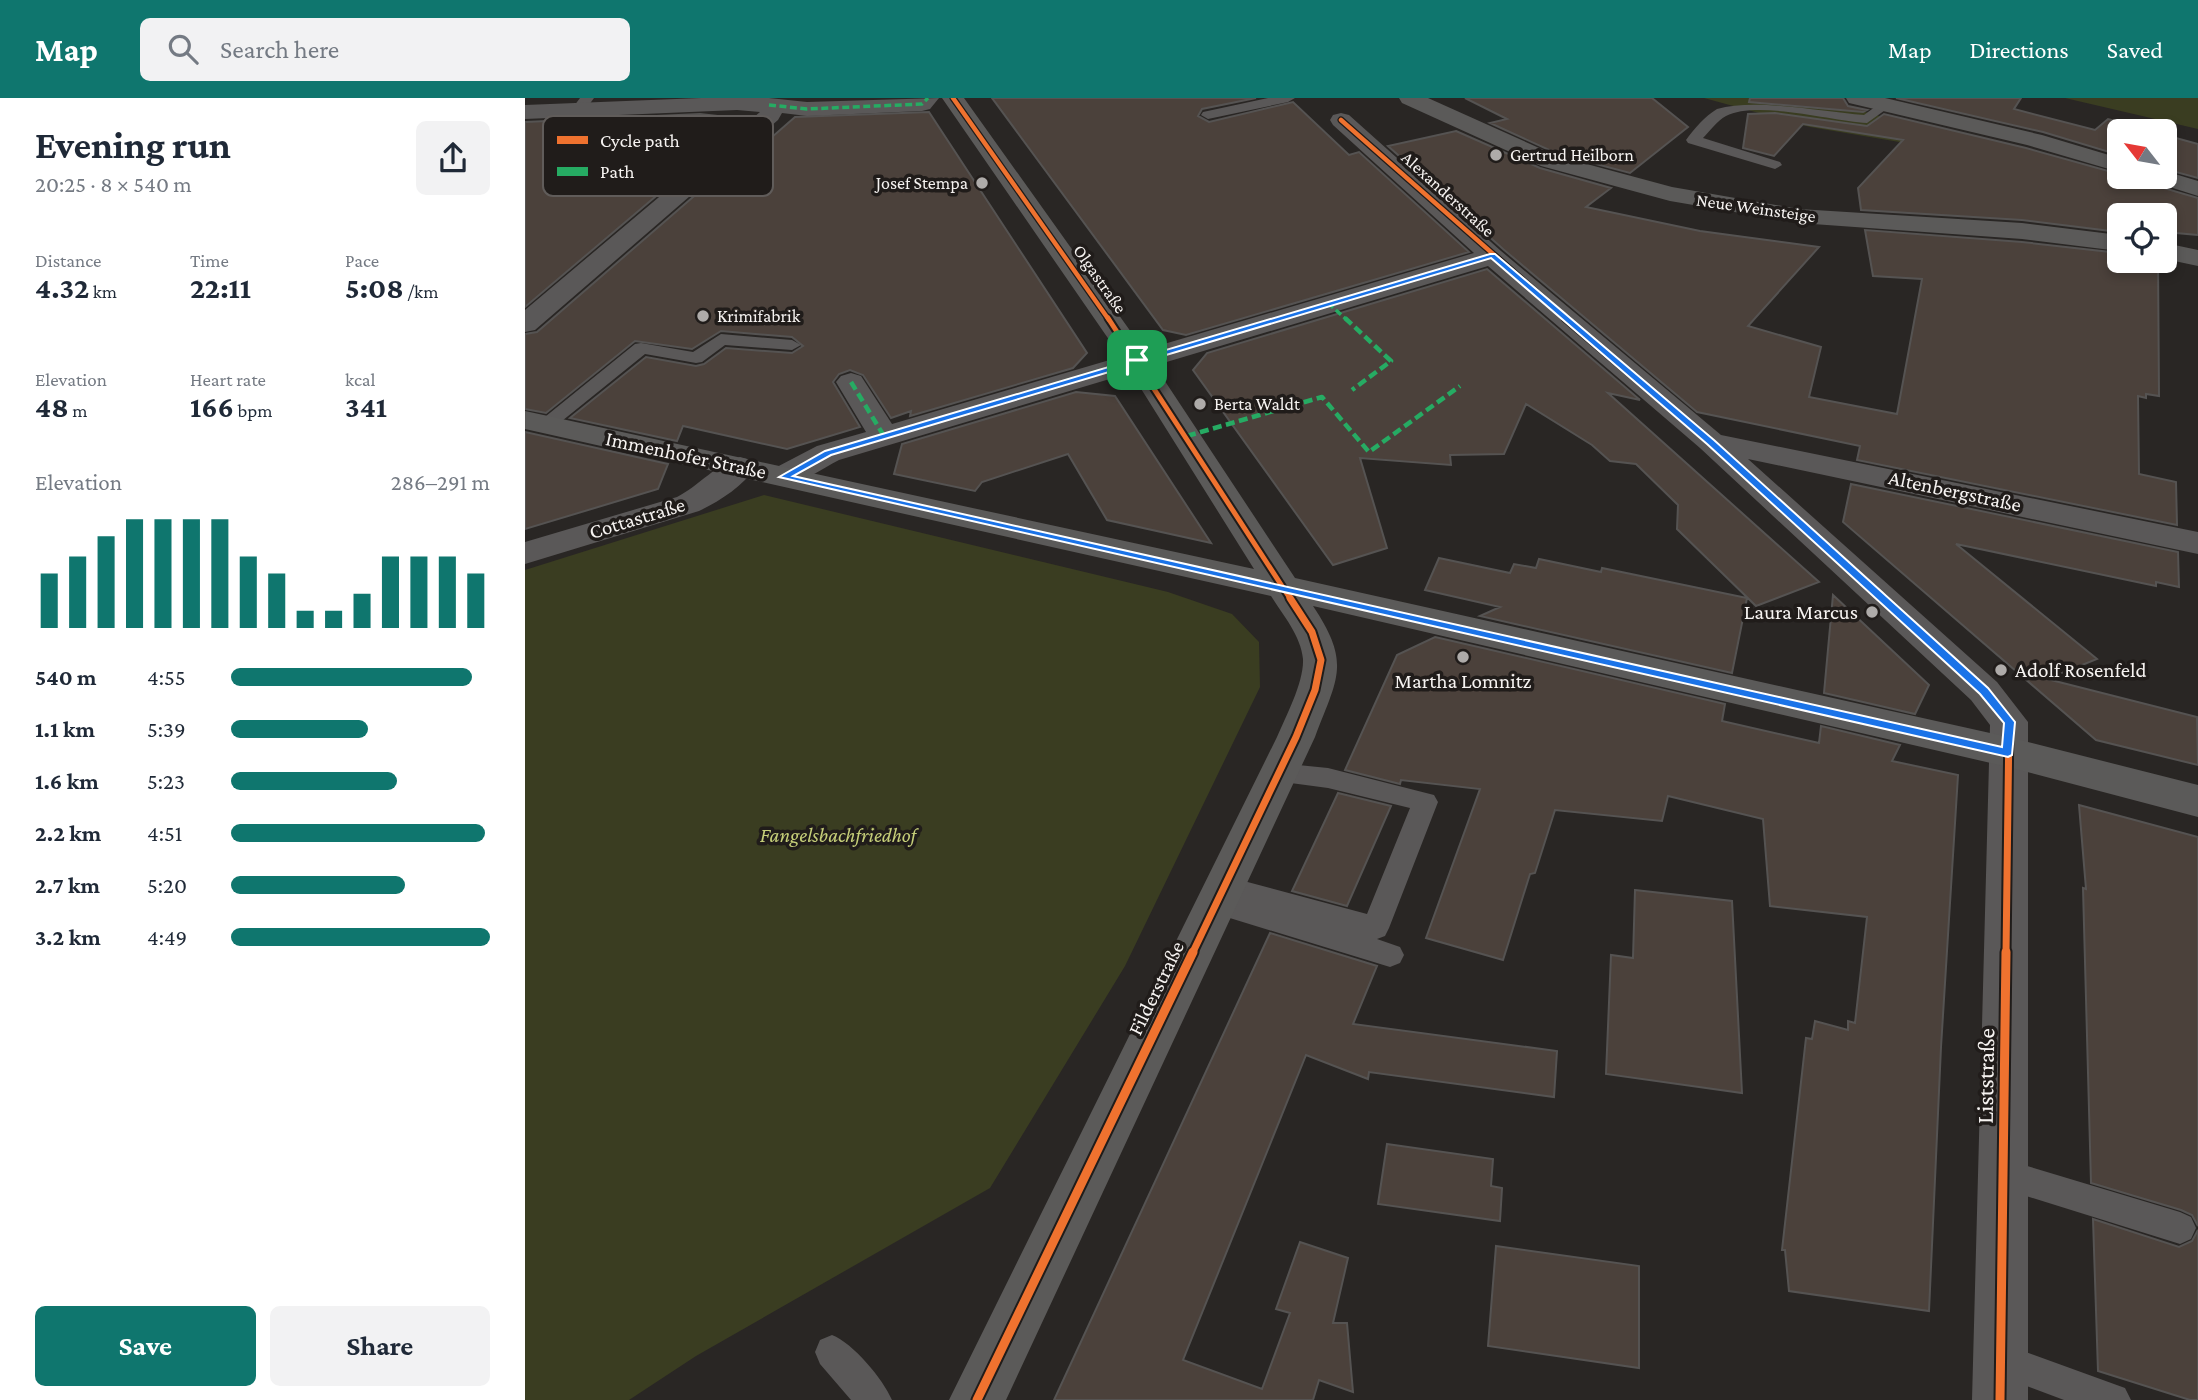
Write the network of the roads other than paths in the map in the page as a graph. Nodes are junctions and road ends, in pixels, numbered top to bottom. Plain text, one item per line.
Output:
1 (928, 98) edge
2 (953, 98) edge
3 (1287, 98) edge
4 (1410, 98) edge
5 (1857, 98) edge
6 (775, 102) edge
7 (583, 104) edge
8 (1883, 105) junction
9 (525, 112) edge
10 (1208, 115) dead end
11 (1341, 120) dead end
12 (2107, 161) edge
13 (1775, 165) dead end
14 (2177, 182) edge
15 (2198, 189) edge
16 (674, 196) edge
17 (2107, 242) edge
18 (2177, 254) edge
19 (1492, 256) junction
20 (2198, 258) edge
21 (525, 324) edge
22 (792, 345) dead end
23 (1137, 360) junction
24 (851, 382) dead end
25 (535, 423) edge
26 (884, 436) junction
27 (1711, 442) junction
28 (740, 467) junction
29 (784, 477) junction
30 (2198, 543) edge
31 (525, 553) edge
32 (1284, 588) junction
33 (2008, 752) junction
34 (1278, 773) junction
35 (2198, 801) edge
36 (1221, 895) junction
37 (1390, 955) dead end
38 (2004, 1174) junction
39 (2180, 1228) dead end
40 (832, 1352) dead end
41 (2001, 1380) edge
42 (874, 1400) edge
43 (977, 1400) edge
44 (2113, 1400) edge

1 - 6 street
2 - 23 street, Olgastraße
3 - 10 lane
4 - 17 street, Neue Weinsteige
5 - 8 street
6 - 7 street
7 - 9 street
8 - 12 street
8 - 13 lane
11 - 19 street, Alexanderstraße
14 - 15 street
16 - 21 street
18 - 20 street
19 - 23 street
19 - 27 street, Alexanderstraße
22 - 25 lane
23 - 26 street
23 - 32 street, Olgastraße
24 - 26 street
25 - 28 street, Immenhofer Straße
26 - 29 street
27 - 30 street, Altenbergstraße
27 - 33 street, Alexanderstraße
28 - 29 street, Immenhofer Straße
28 - 31 street, Cottastraße
29 - 32 street, Immenhofer Straße
32 - 33 street, Immenhofer Straße
32 - 34 street, Filderstraße
33 - 35 street, Immenhofer Straße
33 - 38 street, Liststraße
34 - 36 street, Filderstraße
34 - 36 lane
36 - 37 lane
36 - 43 street, Filderstraße
38 - 39 lane
38 - 41 street, Liststraße
40 - 42 lane
41 - 44 lane

